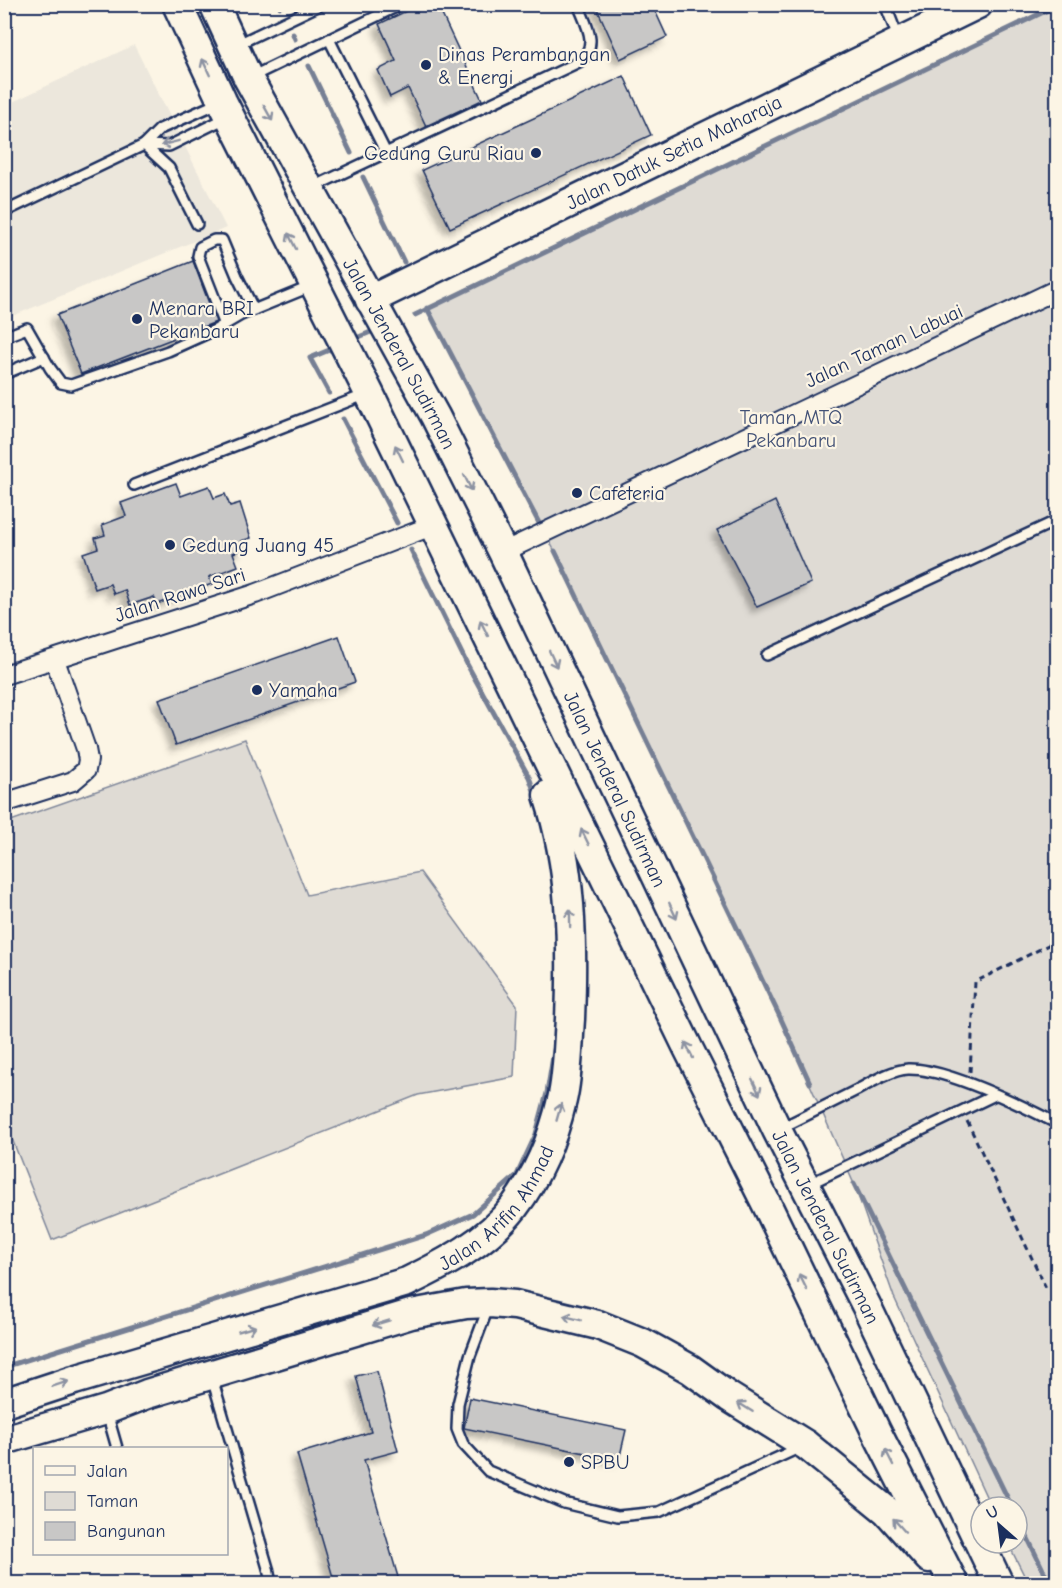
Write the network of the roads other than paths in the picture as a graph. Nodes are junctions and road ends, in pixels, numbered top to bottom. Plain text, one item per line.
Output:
1 (177, 4) edge
2 (214, 4) edge
3 (402, 4) edge
4 (578, 4) edge
5 (885, 4) edge
6 (978, 4) edge
7 (317, 6) edge
8 (329, 39) junction
9 (900, 42) junction
10 (233, 45) junction
11 (248, 78) junction
12 (225, 109) junction
13 (144, 145) junction
14 (386, 153) junction
15 (309, 189) junction
16 (4, 212) edge
17 (197, 224) dead end
18 (314, 285) junction
19 (1058, 289) edge
20 (370, 300) junction
21 (254, 310) junction
22 (225, 325) junction
23 (4, 337) edge
24 (44, 357) junction
25 (4, 374) edge
26 (369, 393) junction
27 (134, 485) dead end
28 (1058, 520) edge
29 (434, 525) junction
30 (503, 552) junction
31 (767, 655) dead end
32 (55, 660) junction
33 (4, 675) edge
34 (520, 699) junction
35 (4, 803) edge
36 (995, 1095) junction
37 (1058, 1124) edge
38 (777, 1130) junction
39 (738, 1148) junction
40 (805, 1186) junction
41 (767, 1205) junction
42 (490, 1303) junction
43 (211, 1375) junction
44 (4, 1403) edge
45 (106, 1410) junction
46 (4, 1440) edge
47 (806, 1445) junction
48 (116, 1447) edge
49 (271, 1584) edge
50 (953, 1584) edge
51 (999, 1584) edge

12 -> 1 main road, Jalan Jenderal Sudirman
2 - 10 main road, Jalan Jenderal Sudirman
3 - 8 lane
4 - 14 lane
5 - 9 lane
6 - 9 main road, Jalan Datuk Setia Maharaja
7 - 10 lane
8 - 11 lane
8 - 14 lane
9 - 20 main road, Jalan Datuk Setia Maharaja
10 - 11 main road, Jalan Jenderal Sudirman
11 -> 15 main road, Jalan Jenderal Sudirman
12 - 13 lane
12 -> 13 lane
18 -> 12 main road, Jalan Jenderal Sudirman
13 - 16 lane
13 - 17 lane
14 - 15 lane
15 - 20 main road, Jalan Jenderal Sudirman
18 - 21 lane
18 - 26 main road, Jalan Jenderal Sudirman
19 - 30 street, Jalan Taman Labuai
20 -> 30 main road, Jalan Jenderal Sudirman
21 - 22 lane
21 - 22 lane
22 - 24 lane
23 - 24 lane
24 - 25 lane
26 - 27 lane
29 -> 26 main road, Jalan Jenderal Sudirman
28 - 31 lane
29 - 32 street, Jalan Rawa Sari
34 -> 29 main road, Jalan Jenderal Sudirman
30 -> 38 main road, Jalan Jenderal Sudirman
32 - 33 street, Jalan Rawa Sari
32 - 35 street
39 -> 34 main road, Jalan Jenderal Sudirman
44 -> 34 main road, Jalan Arifin Ahmad
36 - 37 lane
36 - 38 lane
36 - 40 lane
38 - 39 main road
38 - 40 main road, Jalan Jenderal Sudirman
39 - 41 main road, Jalan Jenderal Sudirman
40 - 41 main road
40 - 51 main road, Jalan Jenderal Sudirman
50 -> 41 main road, Jalan Jenderal Sudirman
42 -> 43 main road
47 -> 42 main road
42 - 47 lane
43 - 45 main road
43 - 49 lane
45 - 46 main road
45 - 48 lane
50 -> 47 main road

